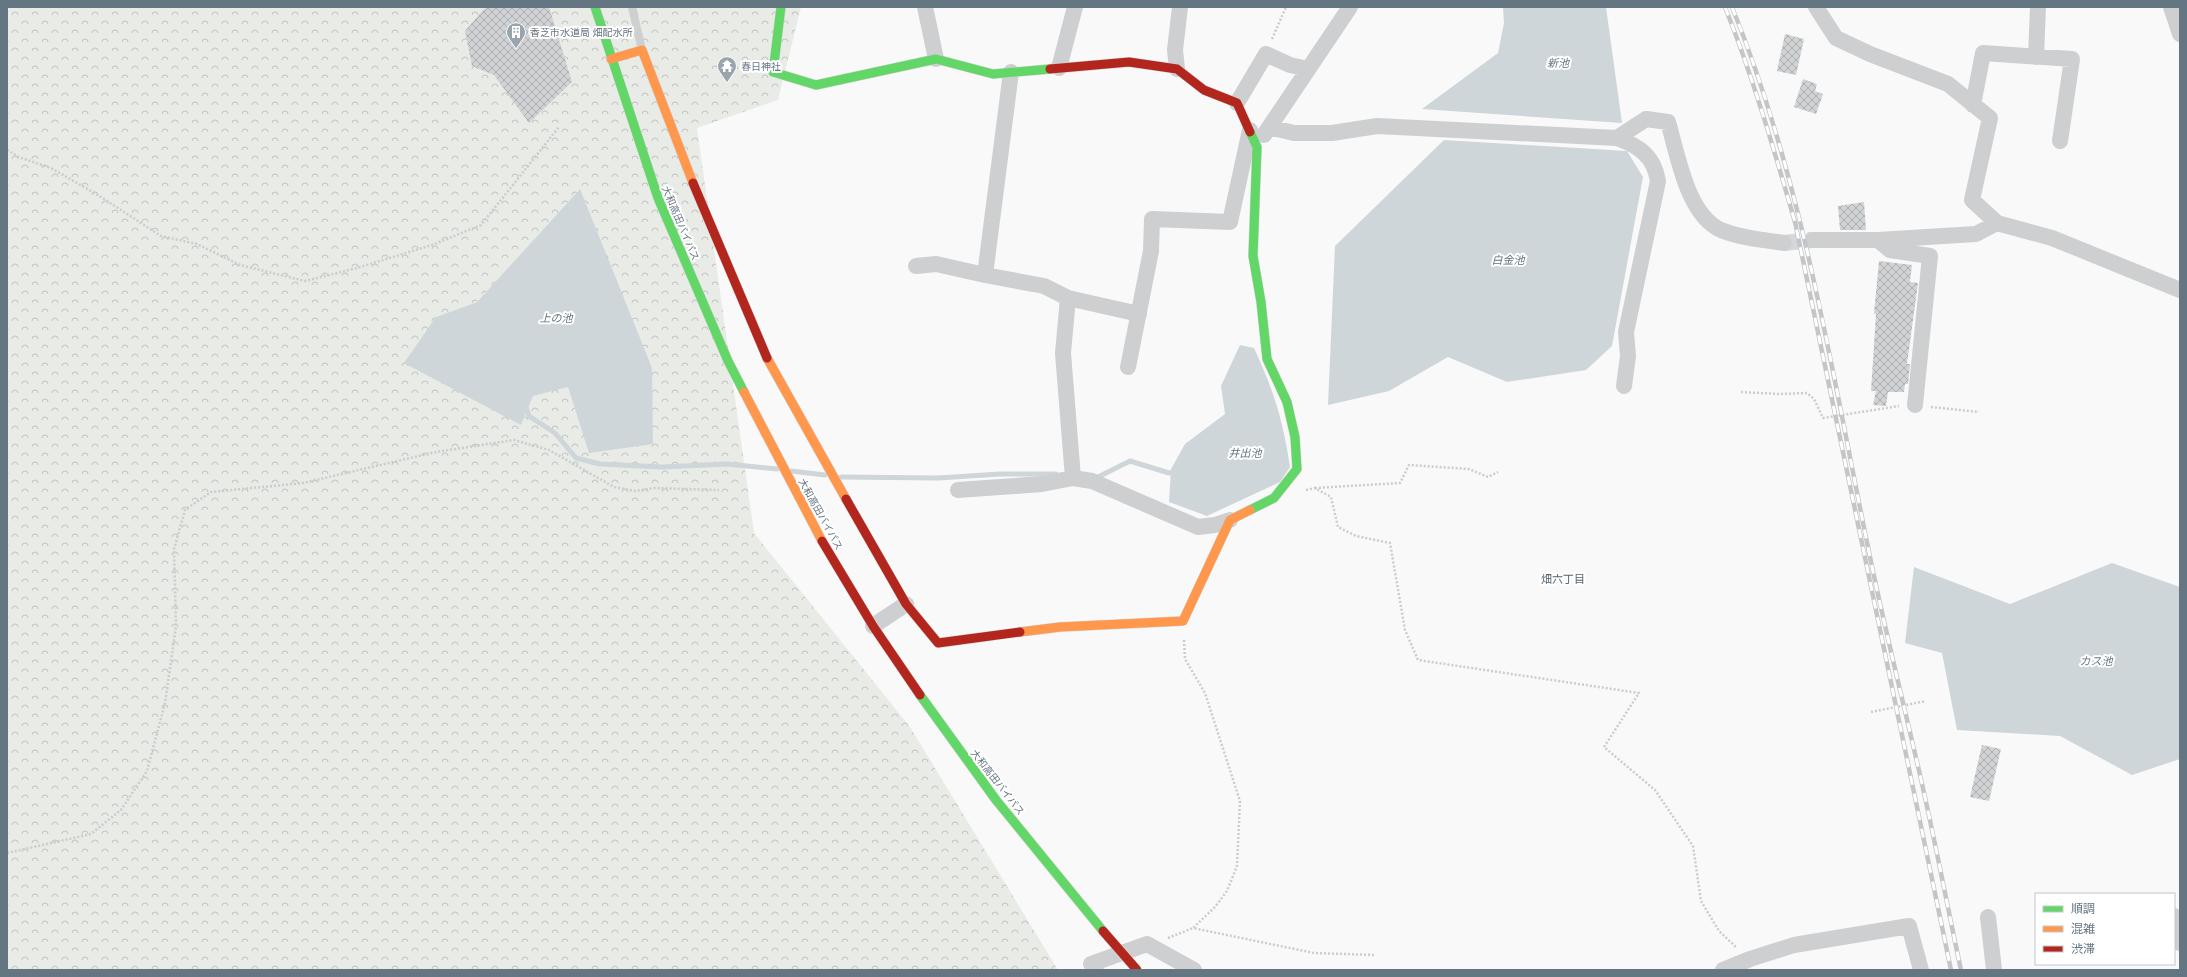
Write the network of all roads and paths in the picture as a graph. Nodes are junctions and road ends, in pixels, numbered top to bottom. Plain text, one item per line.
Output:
1 (595, 7) edge
2 (632, 7) edge
3 (781, 7) edge
4 (925, 7) edge
5 (1075, 7) edge
6 (1180, 7) edge
7 (1286, 7) edge
8 (1350, 7) edge
9 (1816, 7) edge
10 (2038, 7) edge
11 (2171, 7) edge
12 (2180, 34) edge
13 (642, 50) junction
14 (1266, 54) junction
15 (2036, 56) junction
16 (936, 58) junction
17 (611, 59) junction
18 (1059, 68) junction
19 (1177, 69) junction
20 (1308, 69) junction
21 (1011, 72) junction
22 (1237, 103) junction
23 (1973, 105) junction
24 (559, 127) dead end
25 (1269, 127) junction
26 (1250, 130) junction
27 (1616, 138) junction
28 (2060, 141) dead end
29 (1257, 147) junction
30 (7, 150) edge
31 (1997, 223) junction
32 (1812, 240) tunnel mouth
33 (1878, 240) junction
34 (1784, 243) tunnel mouth
35 (916, 266) dead end
36 (985, 275) junction
37 (2180, 290) edge
38 (1068, 298) junction
39 (1139, 314) junction
40 (1128, 367) dead end
41 (1624, 386) dead end
42 (1742, 392) dead end
43 (1915, 405) dead end
44 (1864, 412) dead end
45 (1498, 472) dead end
46 (1073, 478) junction
47 (1315, 488) junction
48 (719, 490) dead end
49 (958, 490) dead end
50 (1301, 491) dead end
51 (1230, 520) junction
52 (906, 604) junction
53 (1183, 621) junction
54 (873, 626) junction
55 (1926, 701) dead end
56 (1871, 712) dead end
57 (7, 853) edge
58 (1988, 917) dead end
59 (2175, 920) edge
60 (2180, 942) edge
61 (1375, 955) dead end
62 (1750, 959) junction
63 (1096, 970) edge
64 (1137, 970) edge
65 (1194, 970) edge
66 (1723, 970) edge
67 (1921, 970) edge
68 (1994, 970) edge

1 - 17 main road, 大和高田バイパス
2 - 13 lane
3 - 16 main road
4 - 16 street
5 - 18 street
6 - 19 street
7 - 14 path
8 - 20 street
9 - 23 street
10 - 15 street
11 - 12 street
13 - 17 main road
13 - 52 main road
14 - 20 street
14 - 22 street
15 - 23 street
15 - 28 street
16 - 21 main road
17 - 54 main road, 大和高田バイパス
18 - 19 main road
18 - 21 main road
19 - 22 main road
20 - 25 street
21 - 36 street
22 - 26 main road
23 - 31 street
24 - 30 path
25 - 27 street
25 - 29 street
26 - 29 main road
26 - 39 street
27 - 34 street
27 - 41 street
29 - 51 main road
31 - 33 street
31 - 37 street
32 - 33 street
33 - 43 street
35 - 36 street
36 - 38 street
38 - 39 street
38 - 46 street
39 - 40 street
42 - 44 path
45 - 47 path
46 - 49 street
46 - 51 street
47 - 50 path
47 - 62 path
48 - 57 path
51 - 53 main road
52 - 53 main road
52 - 54 street
53 - 61 path
54 - 64 main road, 大和高田バイパス, bridge
55 - 56 path
58 - 68 street
59 - 60 street
62 - 66 street
62 - 67 street
63 - 65 street

